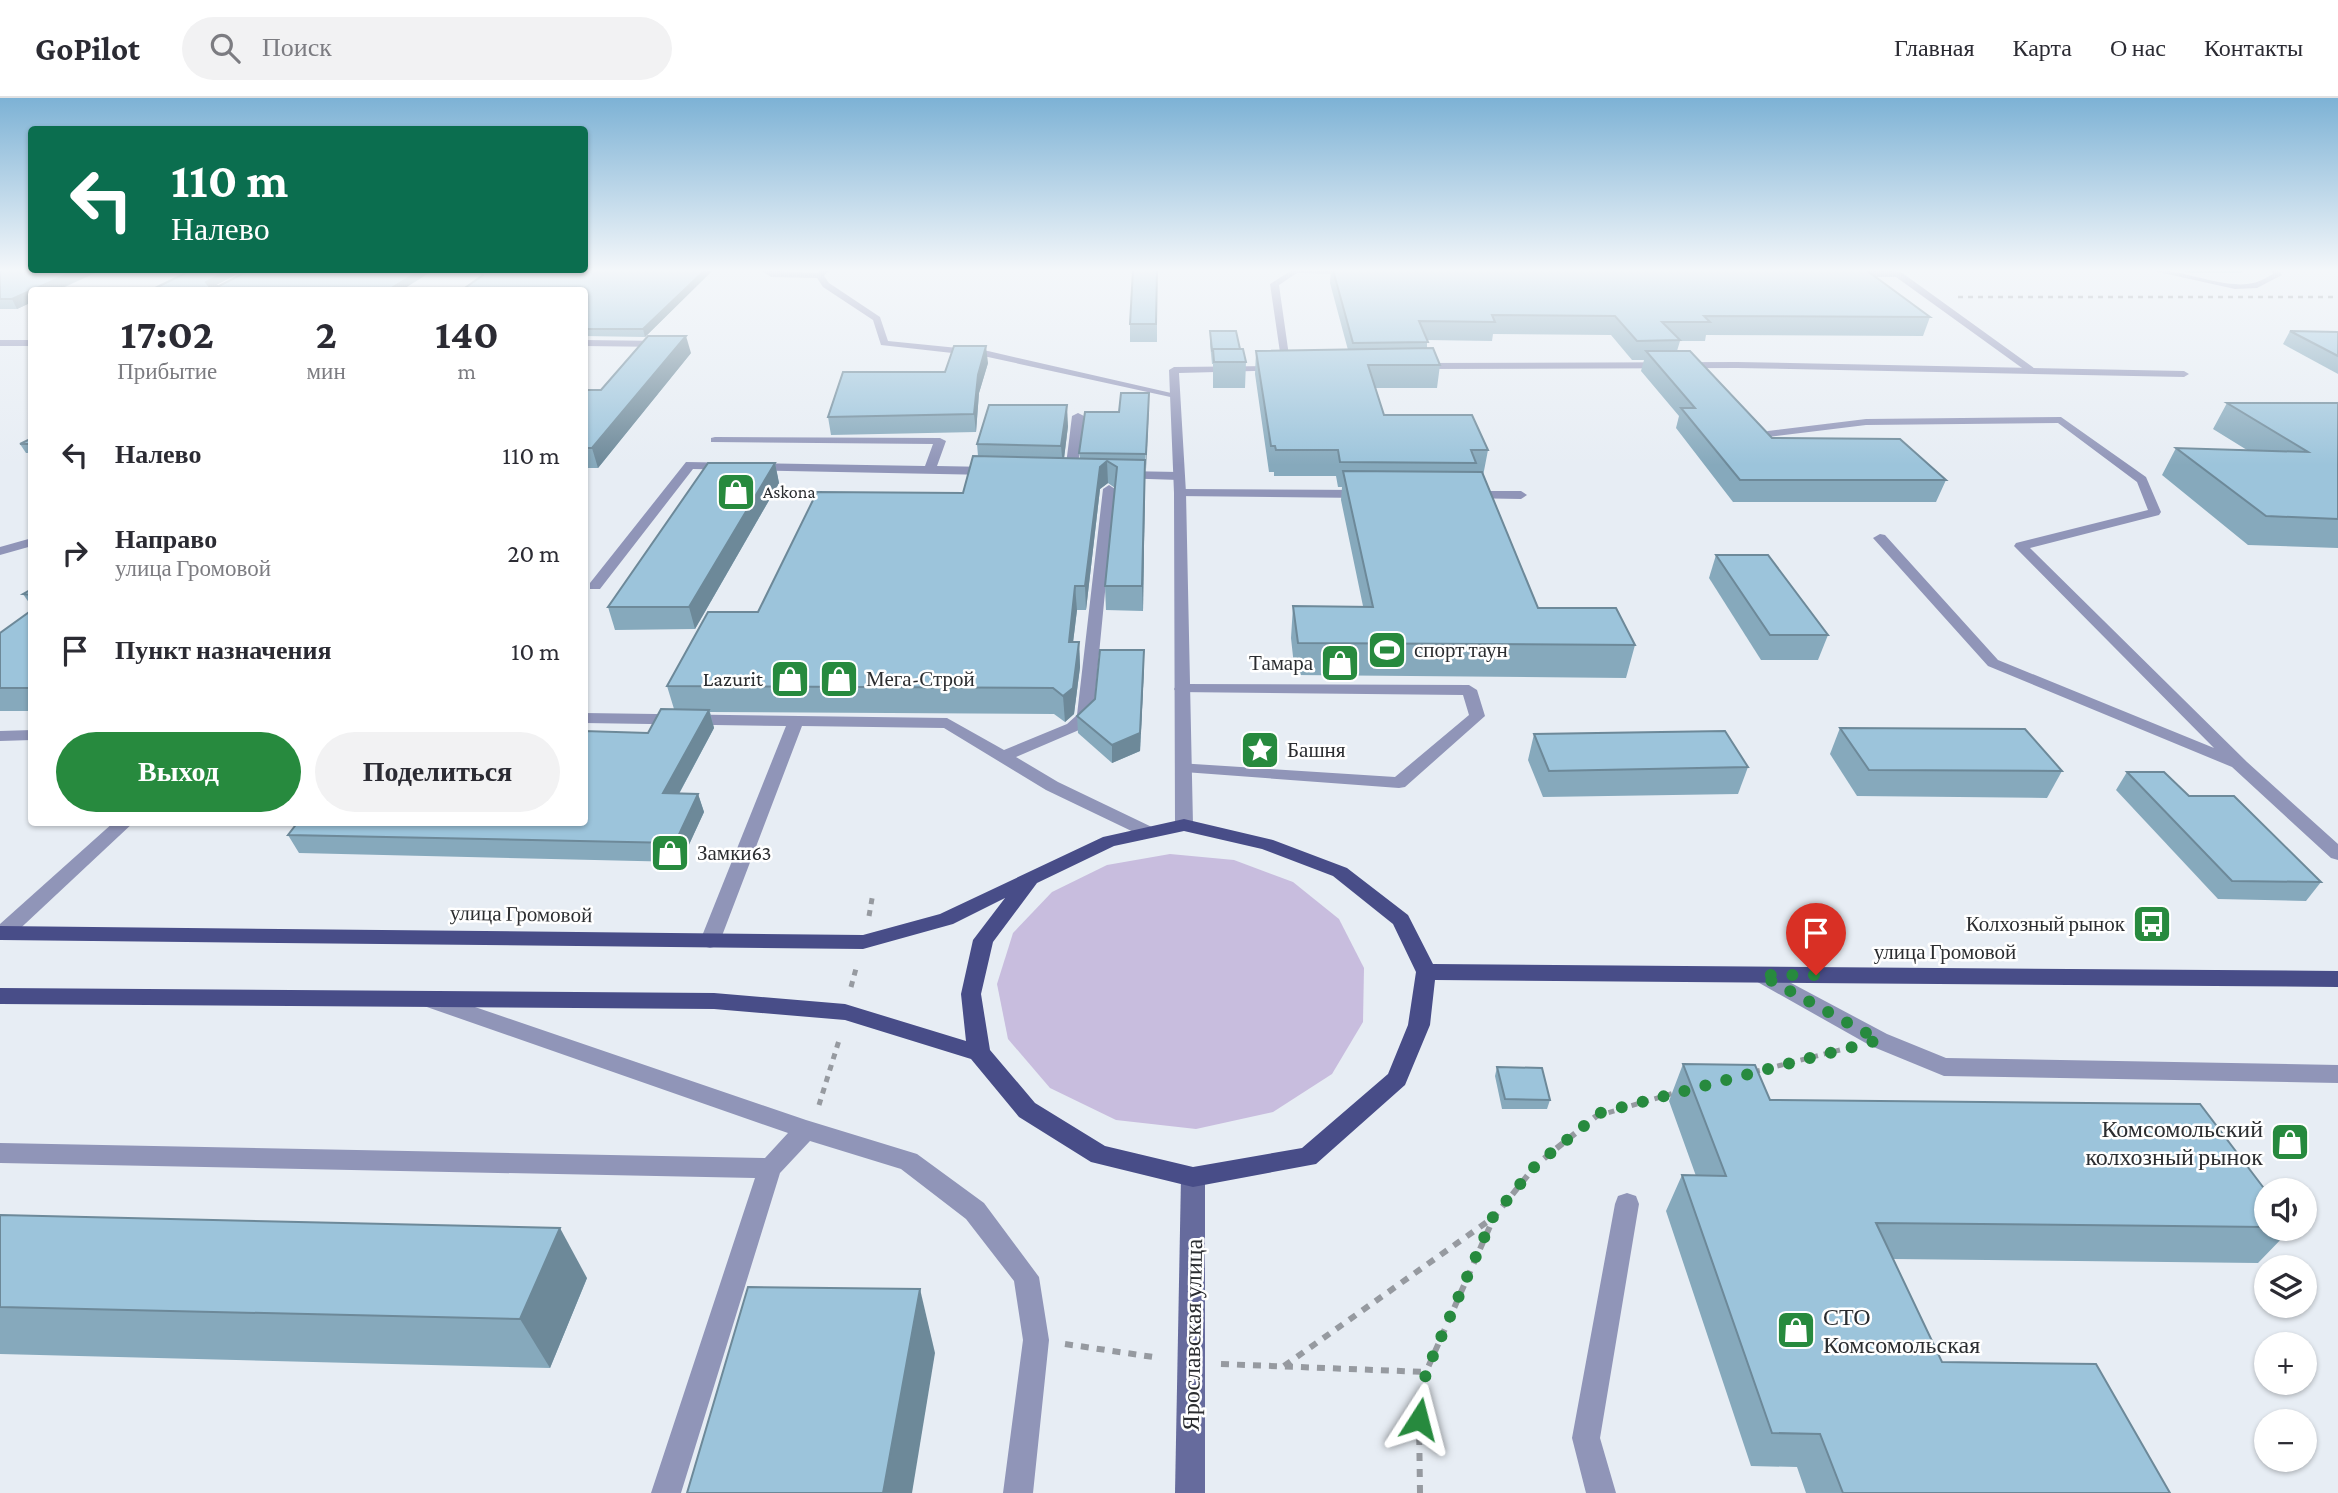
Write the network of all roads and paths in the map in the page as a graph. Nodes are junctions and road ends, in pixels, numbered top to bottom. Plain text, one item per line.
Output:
1 (882, 335) edge
2 (1286, 335) edge
3 (1983, 335) edge
4 (28, 343) edge
5 (588, 343) edge
6 (0, 344) edge
7 (670, 344) edge
8 (1407, 366) edge
9 (2033, 371) junction
10 (2184, 373) dead end
11 (1175, 395) junction
12 (1078, 416) dead end
13 (1768, 434) edge
14 (715, 440) dead end
15 (930, 470) junction
16 (1007, 471) edge
17 (1084, 474) edge
18 (1179, 476) junction
19 (1180, 493) junction
20 (1385, 494) edge
21 (1453, 495) edge
22 (1521, 495) dead end
23 (1880, 538) dead end
24 (28, 543) edge
25 (0, 551) edge
26 (595, 586) dead end
27 (1182, 689) junction
28 (588, 718) edge
29 (796, 721) junction
30 (28, 735) edge
31 (0, 736) edge
32 (1001, 757) junction
33 (2241, 766) junction
34 (1184, 767) junction
35 (1184, 825) junction
36 (121, 826) edge
37 (1150, 832) junction
38 (2338, 854) edge
39 (1030, 878) junction
40 (1, 933) edge
41 (710, 941) junction
42 (1426, 972) junction
43 (1761, 975) junction
44 (2338, 979) edge
45 (0, 996) edge
46 (427, 999) junction
47 (1879, 1040) junction
48 (979, 1053) junction
49 (1746, 1074) edge
50 (2338, 1074) edge
51 (1679, 1092) dead end
52 (806, 1130) junction
53 (0, 1153) edge
54 (770, 1168) junction
55 (1193, 1177) junction
56 (1627, 1204) dead end
57 (1493, 1217) junction
58 (1036, 1340) junction
59 (1192, 1363) junction
60 (1284, 1367) junction
61 (1426, 1372) junction
62 (666, 1493) edge
63 (1018, 1493) edge
64 (1191, 1493) edge
65 (1420, 1493) edge
66 (1601, 1493) edge

1 - 11 street
2 - 11 street
3 - 9 street
4 - 6 street
5 - 7 street
8 - 9 street
9 - 10 street
11 - 18 street
12 - 17 street
13 - 33 street
14 - 15 street
15 - 16 street
15 - 26 street
18 - 19 street
18 - 32 street
19 - 20 street
19 - 27 street
21 - 22 street
23 - 33 street
24 - 25 street
27 - 34 street
27 - 34 street
28 - 29 street
29 - 32 street
29 - 41 street
30 - 31 street
32 - 37 street
33 - 38 street
34 - 35 street
35 - 37 main road, улица Громовой
35 - 42 main road
36 - 40 street
37 - 39 main road, улица Громовой
39 - 41 main road, улица Громовой
39 - 48 main road
40 - 41 main road, улица Громовой
42 - 43 main road, улица Громовой
42 - 55 main road
43 - 44 main road, улица Громовой
43 - 47 street
45 - 46 main road
46 - 48 main road
46 - 52 street
47 - 49 path
47 - 50 street
48 - 55 main road
51 - 57 path
52 - 54 street
52 - 58 street
53 - 54 street
54 - 62 street
55 - 59 main road, Ярославская улица
56 - 66 street
57 - 60 path
57 - 61 path
58 - 59 path
58 - 63 street
59 - 60 path
59 - 64 main road, Ярославская улица
60 - 61 path
61 - 65 path

